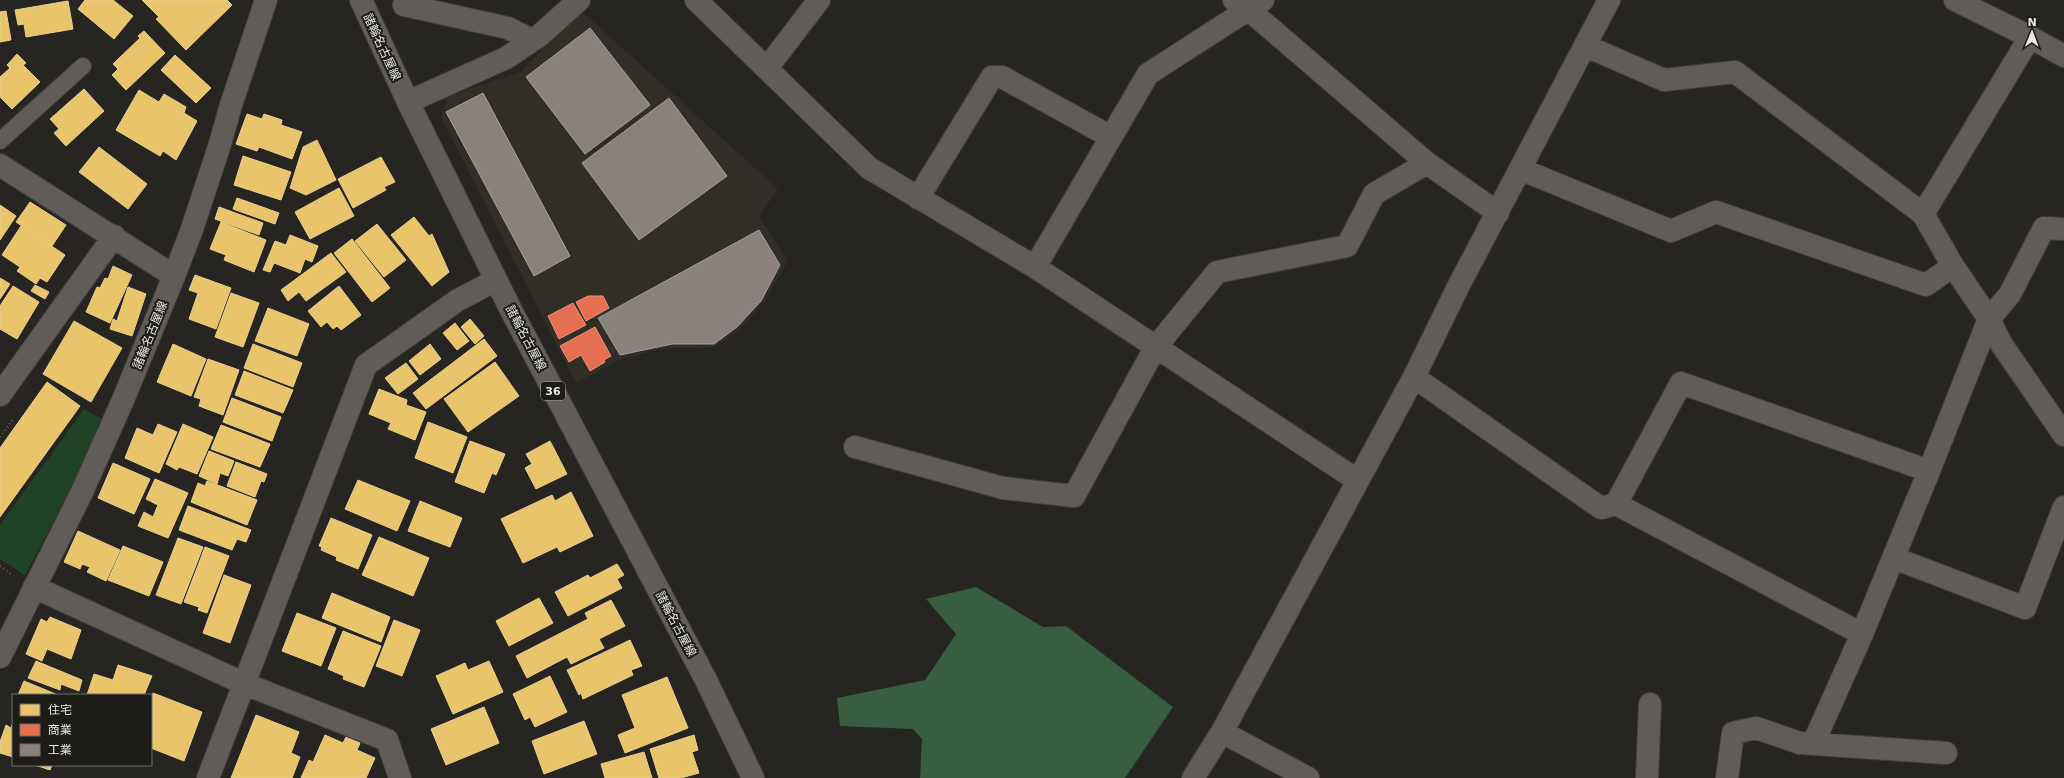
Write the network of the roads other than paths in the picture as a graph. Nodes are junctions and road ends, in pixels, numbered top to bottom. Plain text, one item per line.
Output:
1 (266, 0) edge
2 (361, 0) edge
3 (579, 0) edge
4 (696, 0) edge
5 (819, 0) edge
6 (1609, 0) edge
7 (1955, 0) edge
8 (1249, 3) edge
9 (404, 5) dead end
10 (2030, 36) junction
11 (532, 40) junction
12 (1586, 46) junction
13 (2064, 56) edge
14 (83, 66) dead end
15 (767, 68) junction
16 (408, 102) junction
17 (1111, 137) junction
18 (0, 141) edge
19 (1426, 163) junction
20 (0, 165) edge
21 (1520, 169) junction
22 (918, 198) junction
23 (1498, 213) junction
24 (1924, 214) junction
25 (2064, 230) edge
26 (114, 236) junction
27 (1952, 266) junction
28 (1035, 267) junction
29 (174, 276) junction
30 (496, 280) junction
31 (1989, 319) junction
32 (1155, 348) junction
33 (1414, 377) junction
34 (3, 386) edge
35 (2064, 435) edge
36 (855, 447) dead end
37 (1929, 471) junction
38 (1357, 480) junction
39 (1616, 504) junction
40 (2064, 507) edge
41 (1894, 558) junction
42 (34, 587) junction
43 (1862, 634) junction
44 (0, 656) edge
45 (246, 684) junction
46 (1650, 704) dead end
47 (1222, 732) junction
48 (1813, 744) junction
49 (1946, 753) dead end
50 (208, 778) edge
51 (400, 778) edge
52 (754, 778) edge
53 (1193, 778) edge
54 (1308, 778) edge
55 (1648, 778) edge
56 (1727, 778) edge

1 - 29 street, 諸輪名古屋線
2 - 16 main road, 諸輪名古屋線 / 36
3 - 11 street
4 - 15 street
5 - 15 street
6 - 12 street
7 - 10 street
8 - 17 street
8 - 19 street
9 - 11 street
10 - 13 street
10 - 24 street
11 - 16 street
12 - 21 street
12 - 24 street
14 - 18 lane
15 - 22 street
16 - 30 main road, 諸輪名古屋線 / 36
17 - 22 street
17 - 28 street
19 - 23 street
19 - 32 street
20 - 26 street
21 - 23 street
21 - 27 street
22 - 28 street
23 - 33 street
24 - 27 street
25 - 31 street
26 - 29 street
26 - 34 street
27 - 31 street
28 - 32 street
29 - 42 street, 諸輪名古屋線
30 - 45 street
30 - 52 main road, 諸輪名古屋線 / 36
31 - 35 street
31 - 37 street
32 - 36 street
32 - 38 street
33 - 38 street
33 - 39 street
37 - 39 street
37 - 41 street
38 - 47 street
39 - 43 street
40 - 41 street
41 - 43 street
42 - 44 street, 諸輪名古屋線
42 - 45 street
43 - 48 street
45 - 50 street
45 - 51 street
46 - 55 street
47 - 53 street
47 - 54 street
48 - 49 street
48 - 56 street

